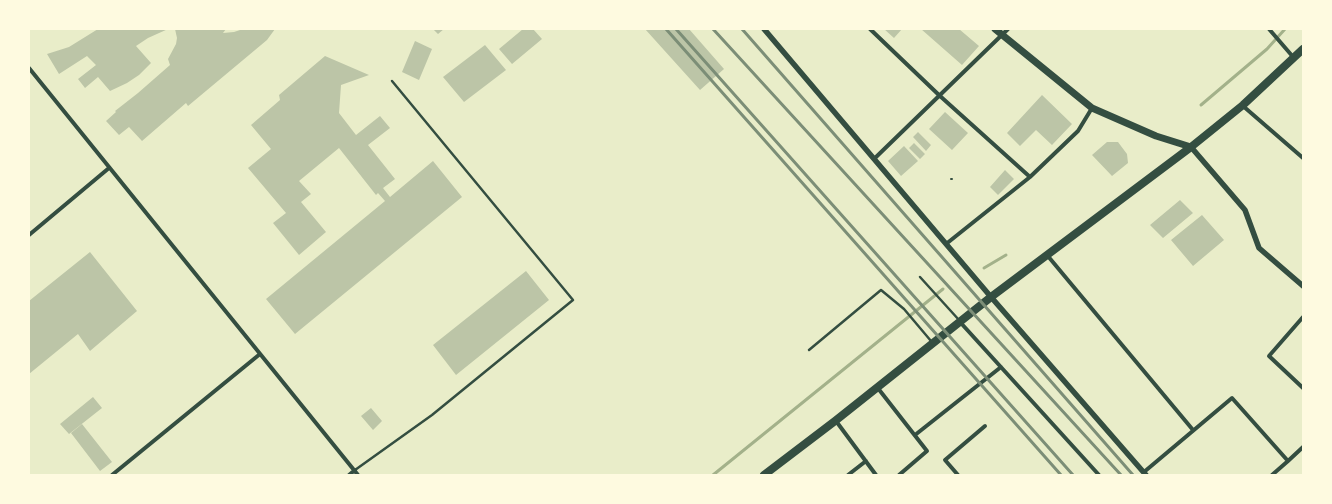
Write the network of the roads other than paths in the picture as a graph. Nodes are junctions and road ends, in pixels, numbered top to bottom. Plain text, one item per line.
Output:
1 (764, 29) edge
2 (870, 29) edge
3 (995, 29) edge
4 (1008, 29) edge
5 (1269, 30) edge
6 (1002, 35) junction
7 (1303, 49) edge
8 (1294, 58) junction
9 (29, 68) edge
10 (392, 81) dead end
11 (940, 96) junction
12 (1243, 105) junction
13 (1092, 108) junction
14 (1191, 147) junction
15 (1303, 158) edge
16 (874, 159) junction
17 (109, 168) junction
18 (1030, 177) junction
19 (29, 235) edge
20 (946, 244) junction
21 (1047, 255) junction
22 (920, 277) dead end
23 (1303, 286) edge
24 (991, 297) junction
25 (1303, 316) edge
26 (960, 322) junction
27 (933, 343) junction
28 (809, 350) dead end
29 (260, 354) junction
30 (1001, 367) junction
31 (877, 387) junction
32 (1303, 388) edge
33 (835, 421) junction
34 (985, 426) dead end
35 (1193, 430) junction
36 (915, 435) junction
37 (1303, 447) edge
38 (866, 461) junction
39 (1288, 461) junction
40 (355, 470) junction
41 (1145, 474) edge
42 (112, 475) edge
43 (349, 475) edge
44 (358, 475) edge
45 (764, 475) edge
46 (848, 475) edge
47 (876, 475) edge
48 (900, 475) edge
49 (958, 475) edge
50 (1100, 475) edge
51 (1272, 475) edge

1 - 16 street
2 - 11 street
3 - 6 main road
4 - 6 street
5 - 8 street
6 - 11 street
6 - 13 main road
7 - 8 highway
8 - 12 highway
9 - 17 street
10 - 40 lane
11 - 16 street
11 - 18 street
12 - 14 highway
12 - 15 street
13 - 14 main road
13 - 18 street
14 - 21 highway
14 - 23 street
16 - 20 street
17 - 19 street
17 - 29 street
18 - 20 street
20 - 24 street
21 - 24 highway
21 - 35 street
22 - 26 lane
24 - 26 highway
24 - 41 street
25 - 32 street
26 - 27 highway
26 - 30 street
27 - 28 lane
27 - 31 highway
29 - 40 street
29 - 42 street
30 - 36 street
30 - 50 street
31 - 33 highway
31 - 36 street
33 - 38 street
33 - 45 highway
34 - 49 street
35 - 39 street
35 - 41 street
36 - 48 street
37 - 39 street
38 - 46 street
38 - 47 street
39 - 51 street
40 - 43 street
40 - 44 street

